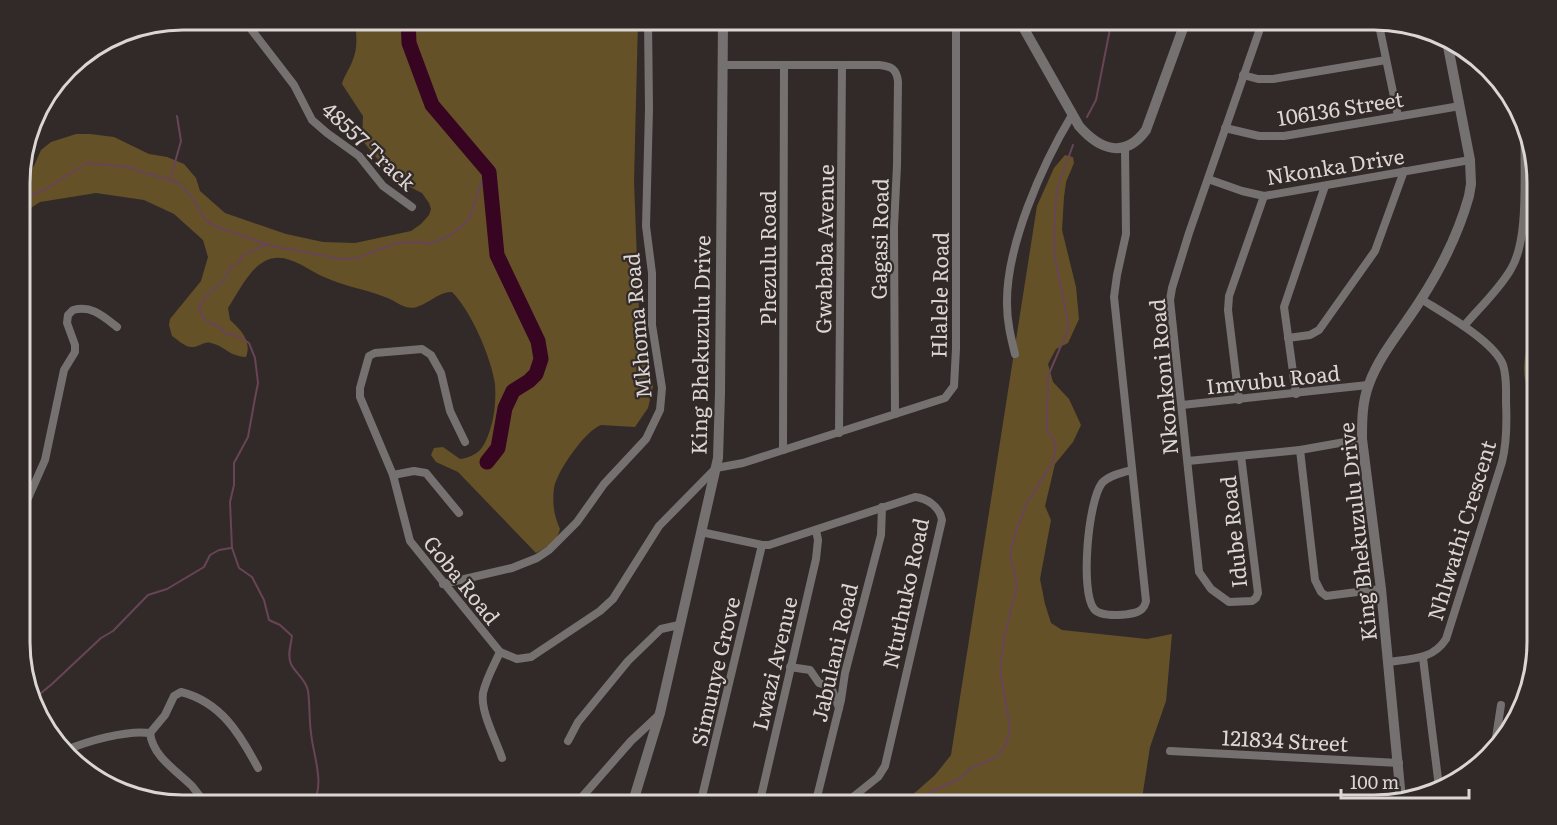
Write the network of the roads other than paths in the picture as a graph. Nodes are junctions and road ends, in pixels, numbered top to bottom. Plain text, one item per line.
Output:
1 (252, 30) edge
2 (648, 30) edge
3 (723, 30) edge
4 (956, 30) edge
5 (1025, 30) edge
6 (1182, 30) edge
7 (1260, 30) edge
8 (1380, 30) edge
9 (1449, 49) edge
10 (1386, 60) junction
11 (722, 65) junction
12 (784, 65) junction
13 (842, 65) junction
14 (1244, 75) junction
15 (1460, 106) junction
16 (1072, 115) junction
17 (1398, 116) junction
18 (1225, 129) junction
19 (1125, 147) junction
20 (1524, 154) edge
21 (1470, 160) junction
22 (1404, 171) junction
23 (1208, 179) junction
24 (1325, 186) junction
25 (1264, 196) junction
26 (412, 207) dead end
27 (1421, 299) junction
28 (1464, 326) junction
29 (117, 327) dead end
30 (1288, 338) junction
31 (1015, 354) dead end
32 (1368, 385) junction
33 (1296, 394) junction
34 (1239, 400) junction
35 (1182, 405) junction
36 (895, 414) junction
37 (839, 433) junction
38 (1362, 439) junction
39 (465, 441) dead end
40 (783, 450) junction
41 (1300, 450) junction
42 (1241, 456) junction
43 (1188, 461) junction
44 (716, 468) junction
45 (1131, 470) junction
46 (393, 475) junction
47 (30, 488) edge
48 (882, 507) junction
49 (459, 513) dead end
50 (816, 530) junction
51 (701, 532) junction
52 (762, 545) junction
53 (443, 584) junction
54 (1381, 589) junction
55 (1252, 601) joint
56 (679, 625) junction
57 (500, 652) junction
58 (1423, 658) junction
59 (1388, 662) junction
60 (790, 667) junction
61 (1501, 705) dead end
62 (839, 708) junction
63 (660, 713) junction
64 (150, 733) junction
65 (1497, 733) edge
66 (568, 741) dead end
67 (72, 747) edge
68 (1170, 751) dead end
69 (502, 758) dead end
70 (1399, 763) junction
71 (258, 768) dead end
72 (1438, 781) edge
73 (1401, 793) edge
74 (198, 795) edge
75 (584, 795) edge
76 (635, 795) edge
77 (702, 795) edge
78 (761, 795) edge
79 (817, 795) edge
80 (856, 795) edge

1 - 26 street, 48557 Track
2 - 53 street, Mkhoma Road
3 - 11 street, King Bhekuzulu Drive
4 - 36 street, Hlalele Road
5 - 16 street
6 - 19 street
7 - 14 street, Nkonkoni Road
8 - 10 street
9 - 15 street, King Bhekuzulu Drive
10 - 14 street
10 - 17 street
11 - 12 street
11 - 44 street, King Bhekuzulu Drive
12 - 13 street
12 - 40 street, Phezulu Road
13 - 36 street, Gagasi Road
13 - 37 street, Gwababa Avenue
14 - 18 street, Nkonkoni Road
15 - 17 street, 106136 Street
15 - 21 street, King Bhekuzulu Drive
16 - 19 street
16 - 31 street
17 - 18 street, 106136 Street
18 - 23 street, Nkonkoni Road
19 - 45 street
20 - 28 street
21 - 22 street, Nkonka Drive
21 - 27 street, King Bhekuzulu Drive
22 - 24 street, Nkonka Drive
22 - 30 street
23 - 25 street, Nkonka Drive
23 - 35 street, Nkonkoni Road
24 - 25 street, Nkonka Drive
24 - 30 street
25 - 34 street
27 - 28 street, Nhlwathi Crescent
27 - 32 street, King Bhekuzulu Drive
28 - 58 street, Nhlwathi Crescent
29 - 47 street
30 - 33 street
32 - 33 street, Imvubu Road
32 - 38 street, King Bhekuzulu Drive
33 - 34 street, Imvubu Road
34 - 35 street, Imvubu Road
35 - 43 street, Nkonkoni Road
36 - 37 street, Hlalele Road
37 - 40 street, Hlalele Road
38 - 41 street
38 - 54 street, King Bhekuzulu Drive
39 - 46 street, Goba Road
40 - 44 street, Hlalele Road
41 - 42 street
41 - 54 street
42 - 43 street
42 - 55 street, Idube Road
43 - 55 street, Nkonkoni Road
44 - 51 street, King Bhekuzulu Drive
44 - 57 street, Goba Road
45 - 45 street
46 - 49 street
46 - 53 street, Goba Road
48 - 50 street, Ntuthuko Road
48 - 62 street, Jabulani Road
48 - 80 street, Ntuthuko Road
50 - 52 street, Ntuthuko Road
50 - 60 street, Lwazi Avenue
51 - 52 street, Ntuthuko Road
51 - 56 street, King Bhekuzulu Drive
52 - 77 street, Simunye Grove
53 - 57 street, Goba Road
54 - 59 street, King Bhekuzulu Drive
56 - 63 street, King Bhekuzulu Drive
56 - 66 street
57 - 69 street
58 - 59 street
58 - 72 street
59 - 70 street, King Bhekuzulu Drive
60 - 62 street
60 - 78 street, Lwazi Avenue
61 - 65 street
62 - 79 street, Jabulani Road
63 - 75 street
63 - 76 street, King Bhekuzulu Drive
64 - 67 street
64 - 71 street
64 - 74 street
68 - 70 street, 121834 Street
70 - 73 street, King Bhekuzulu Drive

